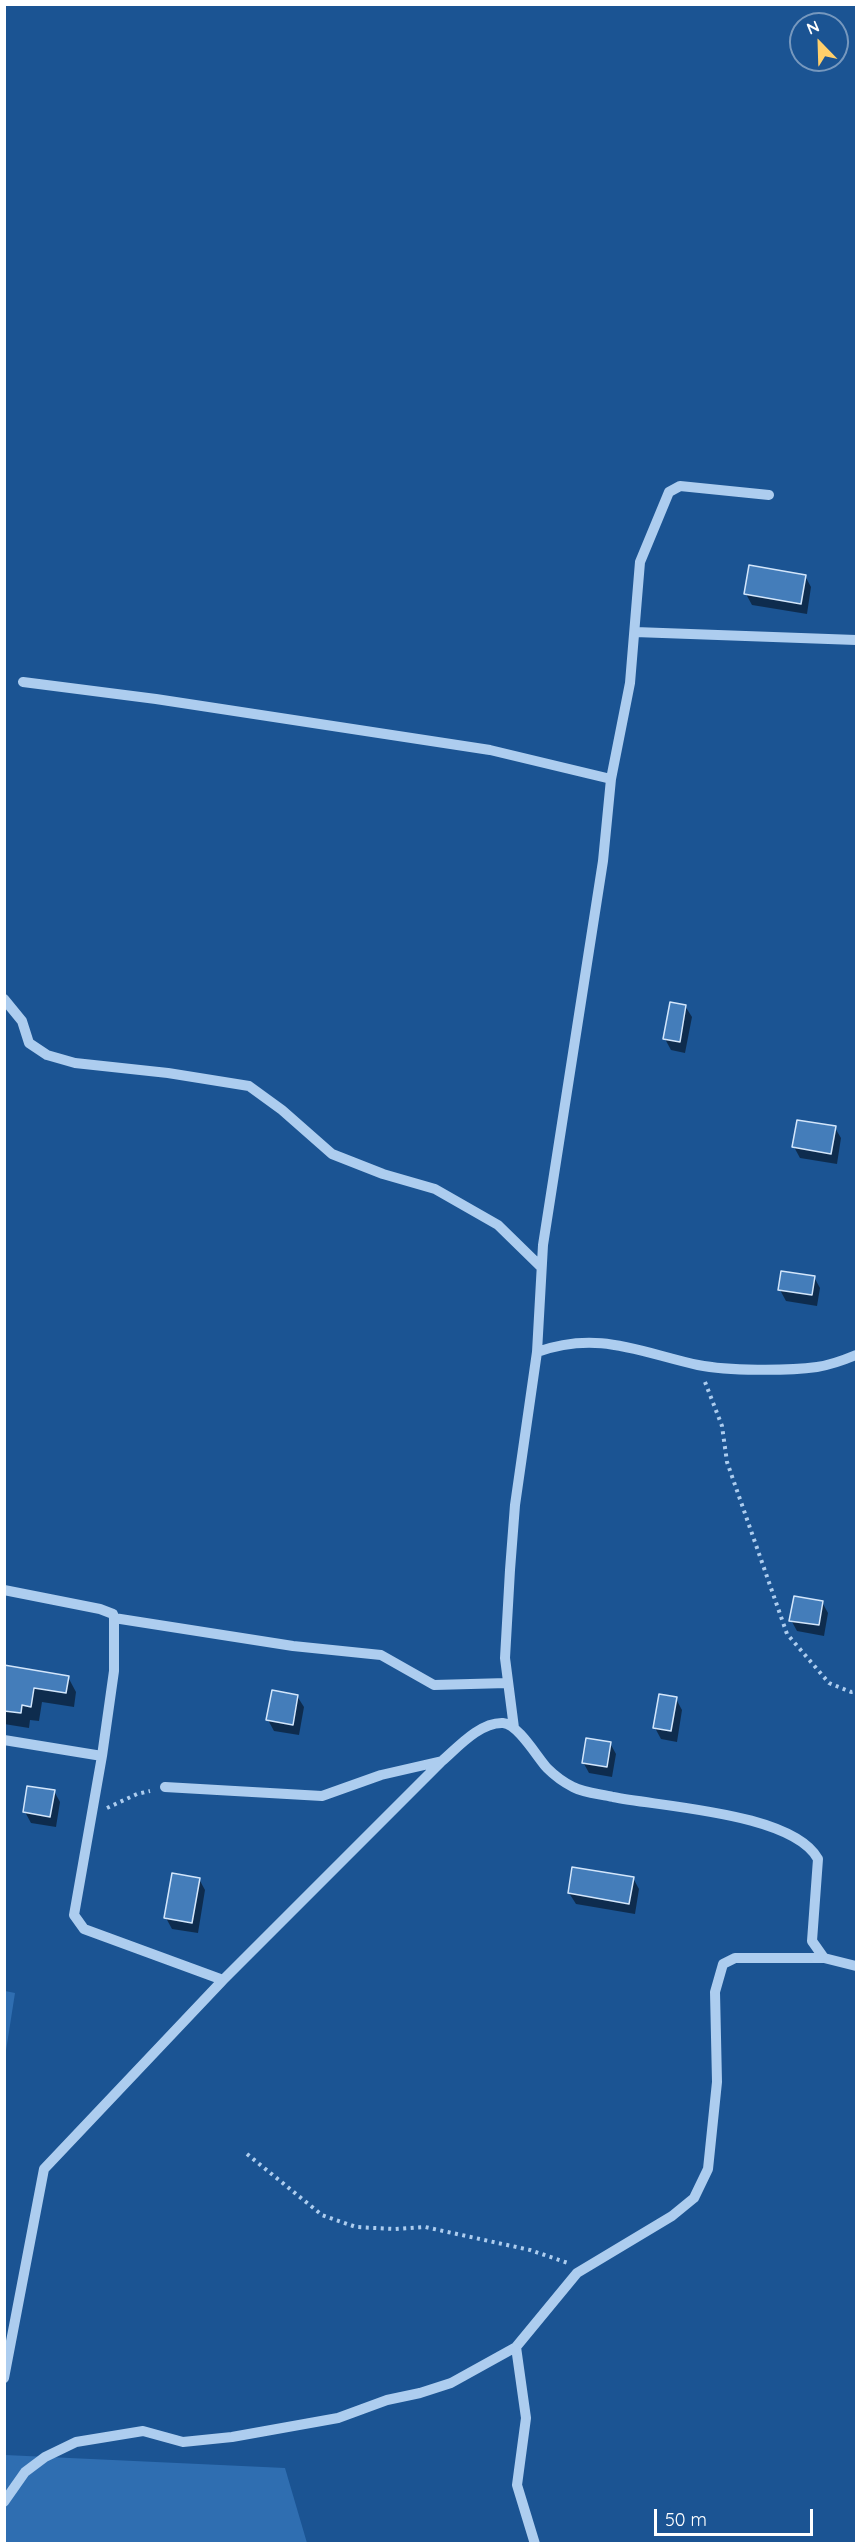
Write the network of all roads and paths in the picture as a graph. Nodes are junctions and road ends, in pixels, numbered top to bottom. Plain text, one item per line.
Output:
1 (769, 495) dead end
2 (635, 632) junction
3 (856, 640) edge
4 (23, 682) dead end
5 (611, 779) junction
6 (4, 999) edge
7 (541, 1267) junction
8 (537, 1352) junction
9 (856, 1355) edge
10 (699, 1365) junction
11 (4, 1590) edge
12 (114, 1618) junction
13 (507, 1683) junction
14 (856, 1691) edge
15 (514, 1728) junction
16 (4, 1740) edge
17 (102, 1756) junction
18 (442, 1761) junction
19 (165, 1787) joint
20 (90, 1816) junction
21 (824, 1958) junction
22 (856, 1966) edge
23 (223, 1980) junction
24 (247, 2154) dead end
25 (585, 2268) junction
26 (516, 2347) junction
27 (4, 2378) edge
28 (4, 2502) edge
29 (535, 2544) edge

1 - 2 street
2 - 3 street
2 - 5 street
4 - 5 street
5 - 7 street
6 - 7 street
7 - 8 street
8 - 10 street
8 - 13 street
9 - 10 street
10 - 14 path
11 - 12 street
12 - 13 street
12 - 17 street
13 - 15 street
15 - 18 street
15 - 21 street
16 - 17 street
17 - 20 street
18 - 19 street
18 - 23 street
19 - 20 path
20 - 23 street
21 - 22 street
21 - 25 street
23 - 27 street
24 - 25 path
25 - 26 street
26 - 28 street
26 - 29 street

